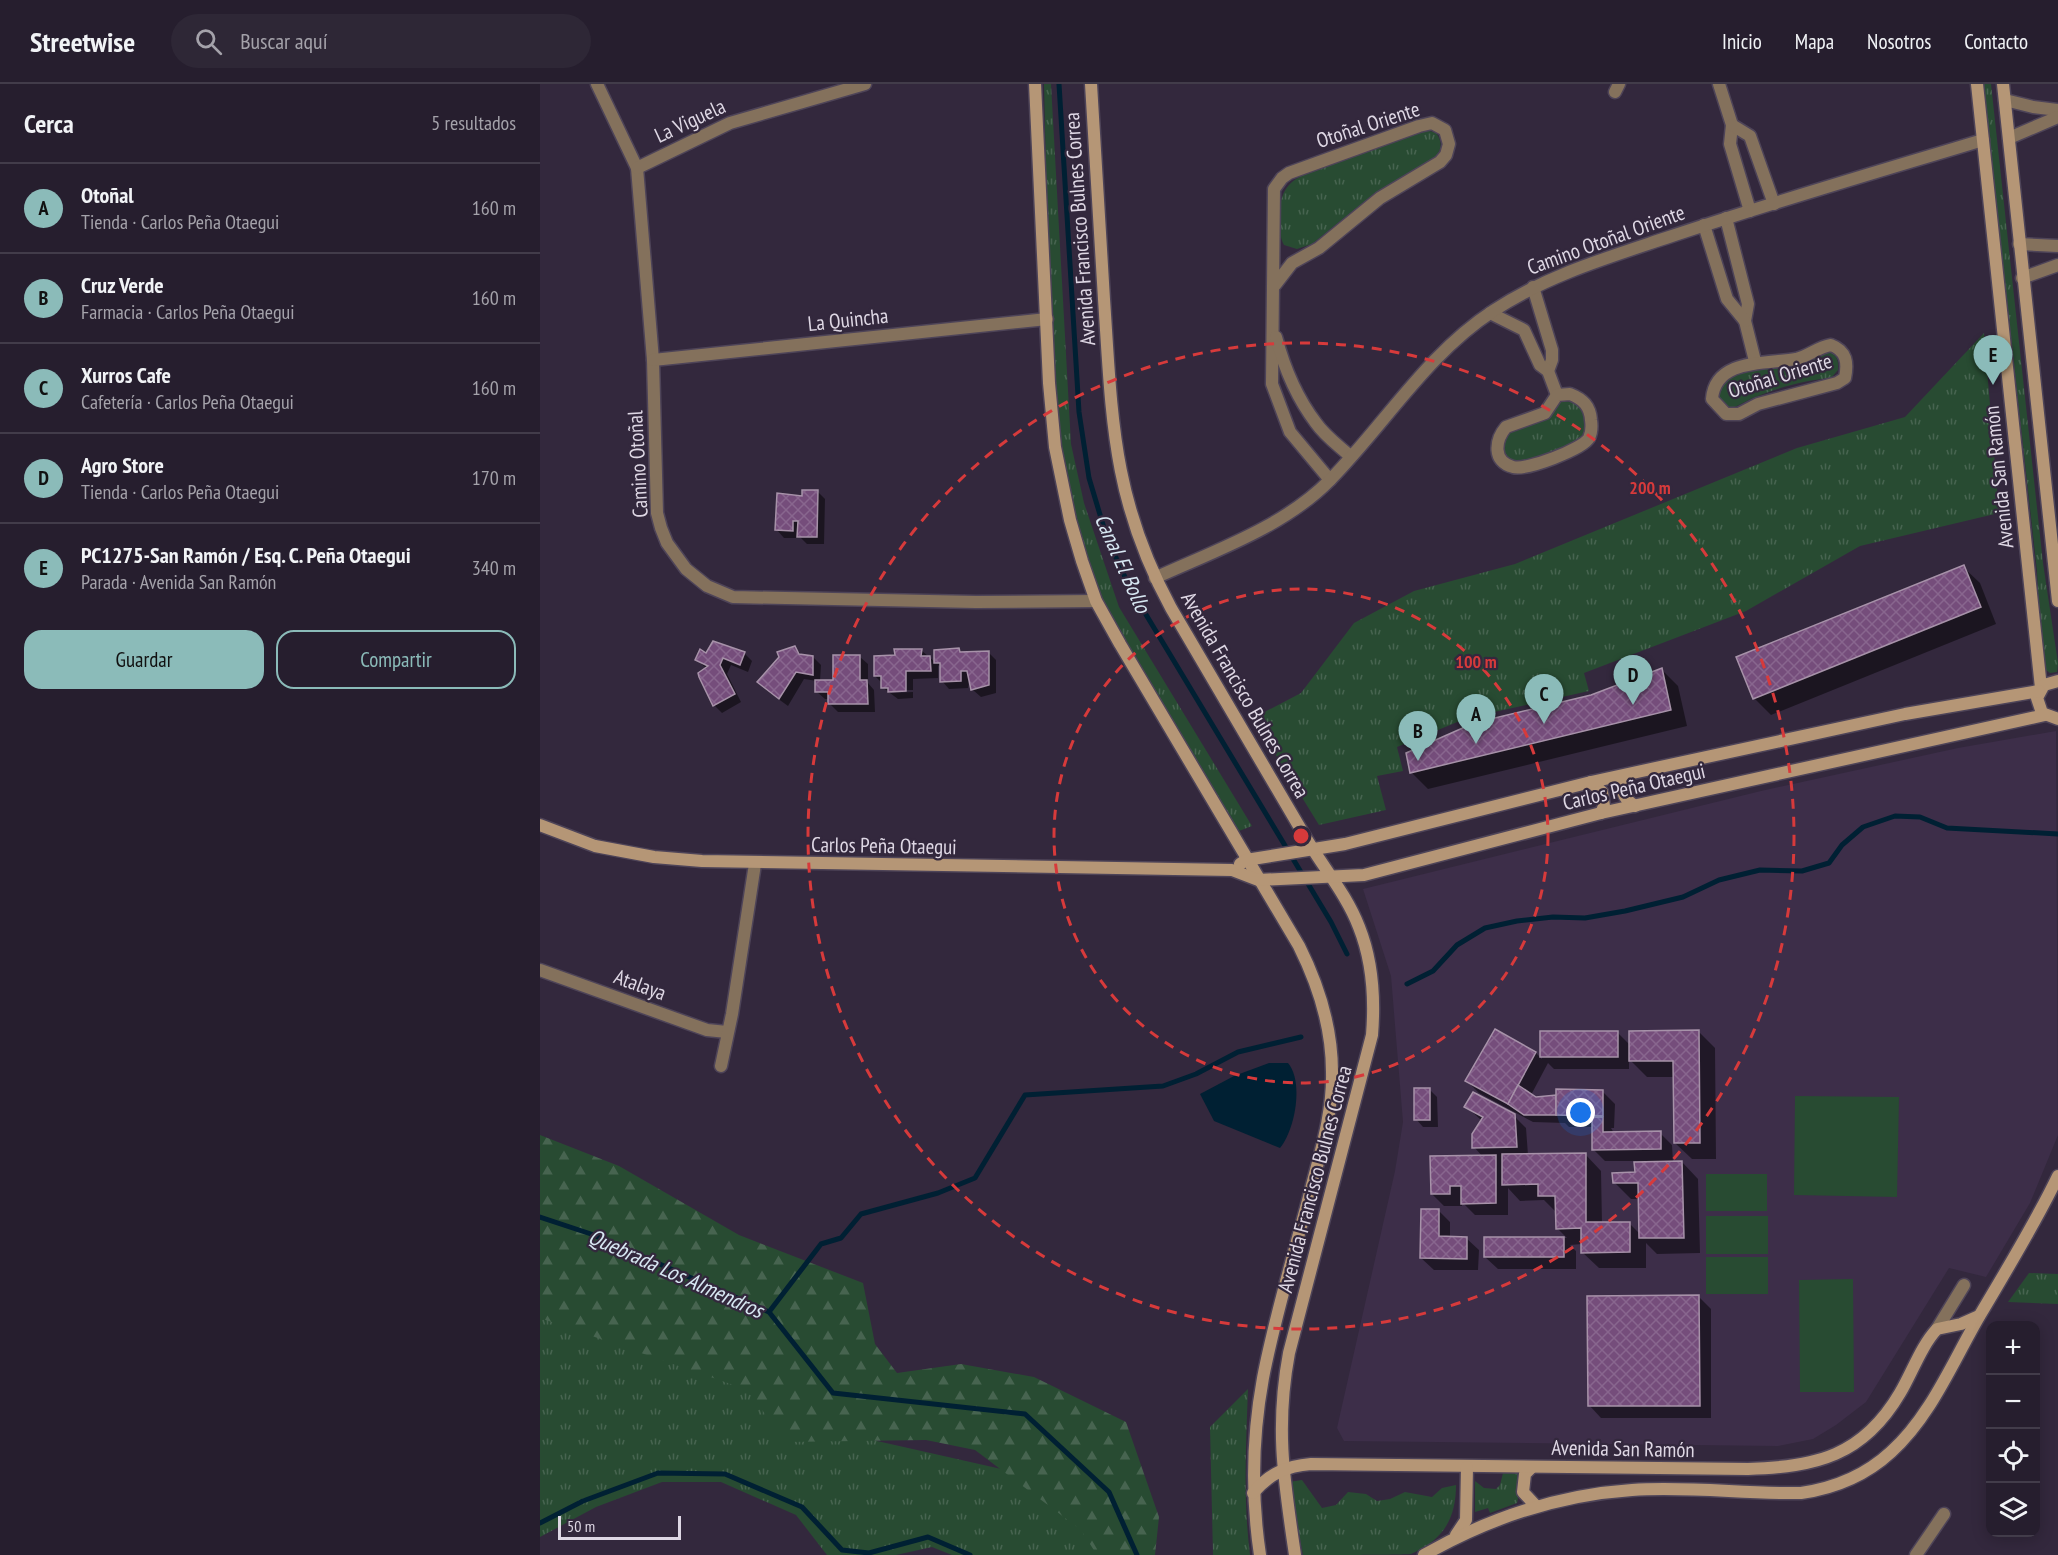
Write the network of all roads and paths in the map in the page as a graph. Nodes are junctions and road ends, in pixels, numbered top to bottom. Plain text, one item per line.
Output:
1 (597, 84) edge
2 (865, 84) edge
3 (1035, 84) edge
4 (1091, 84) edge
5 (1719, 84) edge
6 (1977, 84) edge
7 (2003, 84) edge
8 (2005, 100) junction
9 (2058, 110) edge
10 (2058, 117) edge
11 (1732, 125) junction
12 (2009, 138) junction
13 (1983, 140) junction
14 (637, 168) junction
15 (1774, 204) junction
16 (1750, 211) junction
17 (1726, 218) junction
18 (1704, 225) junction
19 (1273, 242) junction
20 (2019, 244) junction
21 (2058, 246) edge
22 (1308, 255) junction
23 (2058, 265) edge
24 (2022, 278) junction
25 (1275, 285) junction
26 (1533, 287) junction
27 (1490, 313) junction
28 (1047, 319) junction
29 (1744, 321) junction
30 (1274, 332) junction
31 (653, 360) junction
32 (1755, 361) junction
33 (1548, 371) junction
34 (1557, 395) junction
35 (1350, 456) junction
36 (1330, 480) junction
37 (1155, 578) junction
38 (2058, 600) edge
39 (1096, 601) junction
40 (2058, 681) edge
41 (2040, 689) junction
42 (2045, 715) junction
43 (2058, 719) edge
44 (1627, 775) junction
45 (1591, 782) junction
46 (1635, 806) junction
47 (1601, 813) junction
48 (540, 825) edge
49 (1308, 851) junction
50 (1246, 860) junction
51 (755, 864) junction
52 (1232, 870) junction
53 (1331, 876) junction
54 (1258, 880) junction
55 (540, 970) edge
56 (727, 1032) junction
57 (721, 1066) dead end
58 (2058, 1176) edge
59 (1964, 1285) dead end
60 (1980, 1315) junction
61 (1937, 1329) junction
62 (1467, 1467) junction
63 (1531, 1467) junction
64 (1283, 1469) junction
65 (1253, 1493) junction
66 (1536, 1506) junction
67 (1944, 1514) dead end
68 (1451, 1540) junction
69 (1260, 1555) edge
70 (1295, 1555) edge
71 (1424, 1555) edge
72 (1916, 1555) edge

1 - 14 street, Camino Otoñal
2 - 14 street, La Viguela
3 - 28 street, Avenida Francisco Bulnes Correa
4 - 37 street, Avenida Francisco Bulnes Correa
5 - 11 street
6 - 13 street, Avenida San Ramón
7 - 8 street
8 - 9 street
8 - 12 street
10 - 12 street
11 - 15 street
11 - 16 street
12 - 20 street
13 - 15 street, Camino Otoñal Oriente
13 - 41 street, Avenida San Ramón
14 - 31 street, Camino Otoñal
15 - 16 street, Camino Otoñal Oriente
16 - 17 street, Camino Otoñal Oriente
17 - 18 street, Camino Otoñal Oriente
17 - 29 street, Otoñal Oriente
18 - 26 street, Camino Otoñal Oriente
18 - 29 street, Otoñal Oriente
19 - 22 street
19 - 22 street, Otoñal Oriente
19 - 25 street, Otoñal Oriente
20 - 21 street
20 - 24 street
22 - 25 street, Otoñal Oriente
23 - 24 street
24 - 38 street
25 - 30 street, Otoñal Oriente
26 - 27 street, Camino Otoñal Oriente
26 - 33 street
27 - 33 street
27 - 35 street, Camino Otoñal Oriente
28 - 31 street, La Quincha
28 - 39 street, Avenida Francisco Bulnes Correa
29 - 32 street, Otoñal Oriente
30 - 35 street, Otoñal Oriente
30 - 36 street, Otoñal Oriente
31 - 39 street, Camino Otoñal
32 - 32 street, Otoñal Oriente
33 - 34 street
34 - 34 street
35 - 36 street, Camino Otoñal Oriente
36 - 37 street, Camino Otoñal Oriente
37 - 49 street, Avenida Francisco Bulnes Correa
39 - 50 street, Avenida Francisco Bulnes Correa
40 - 41 street, Carlos Peña Otaegui
41 - 42 street, Avenida San Ramón
41 - 44 street, Carlos Peña Otaegui
42 - 43 street
42 - 46 street, Carlos Peña Otaegui
44 - 45 street, Carlos Peña Otaegui
44 - 46 street
45 - 47 street
45 - 49 street, Carlos Peña Otaegui
46 - 47 street, Carlos Peña Otaegui
47 - 53 street, Carlos Peña Otaegui
48 - 51 street, Carlos Peña Otaegui
49 - 50 street, Carlos Peña Otaegui
49 - 53 street, Avenida Francisco Bulnes Correa
50 - 52 street, Carlos Peña Otaegui
50 - 54 street, Avenida Francisco Bulnes Correa
51 - 52 street, Carlos Peña Otaegui
51 - 56 street
52 - 54 street, Carlos Peña Otaegui
53 - 54 street, Carlos Peña Otaegui
53 - 64 street, Avenida Francisco Bulnes Correa
54 - 65 street, Avenida Francisco Bulnes Correa
55 - 56 street, Atalaya
56 - 57 street
58 - 60 street, Avenida San Ramón
59 - 61 street, Avenida San Ramón
60 - 61 street
60 - 66 street, Avenida San Ramón
61 - 63 street, Avenida San Ramón
62 - 63 street, Avenida San Ramón
62 - 64 street, Avenida San Ramón
62 - 68 street
63 - 66 street
64 - 65 street, Avenida San Ramón
64 - 70 street, Avenida Francisco Bulnes Correa
65 - 69 street, Avenida Francisco Bulnes Correa
66 - 68 street, Avenida San Ramón
67 - 72 street
68 - 71 street, Avenida San Ramón

